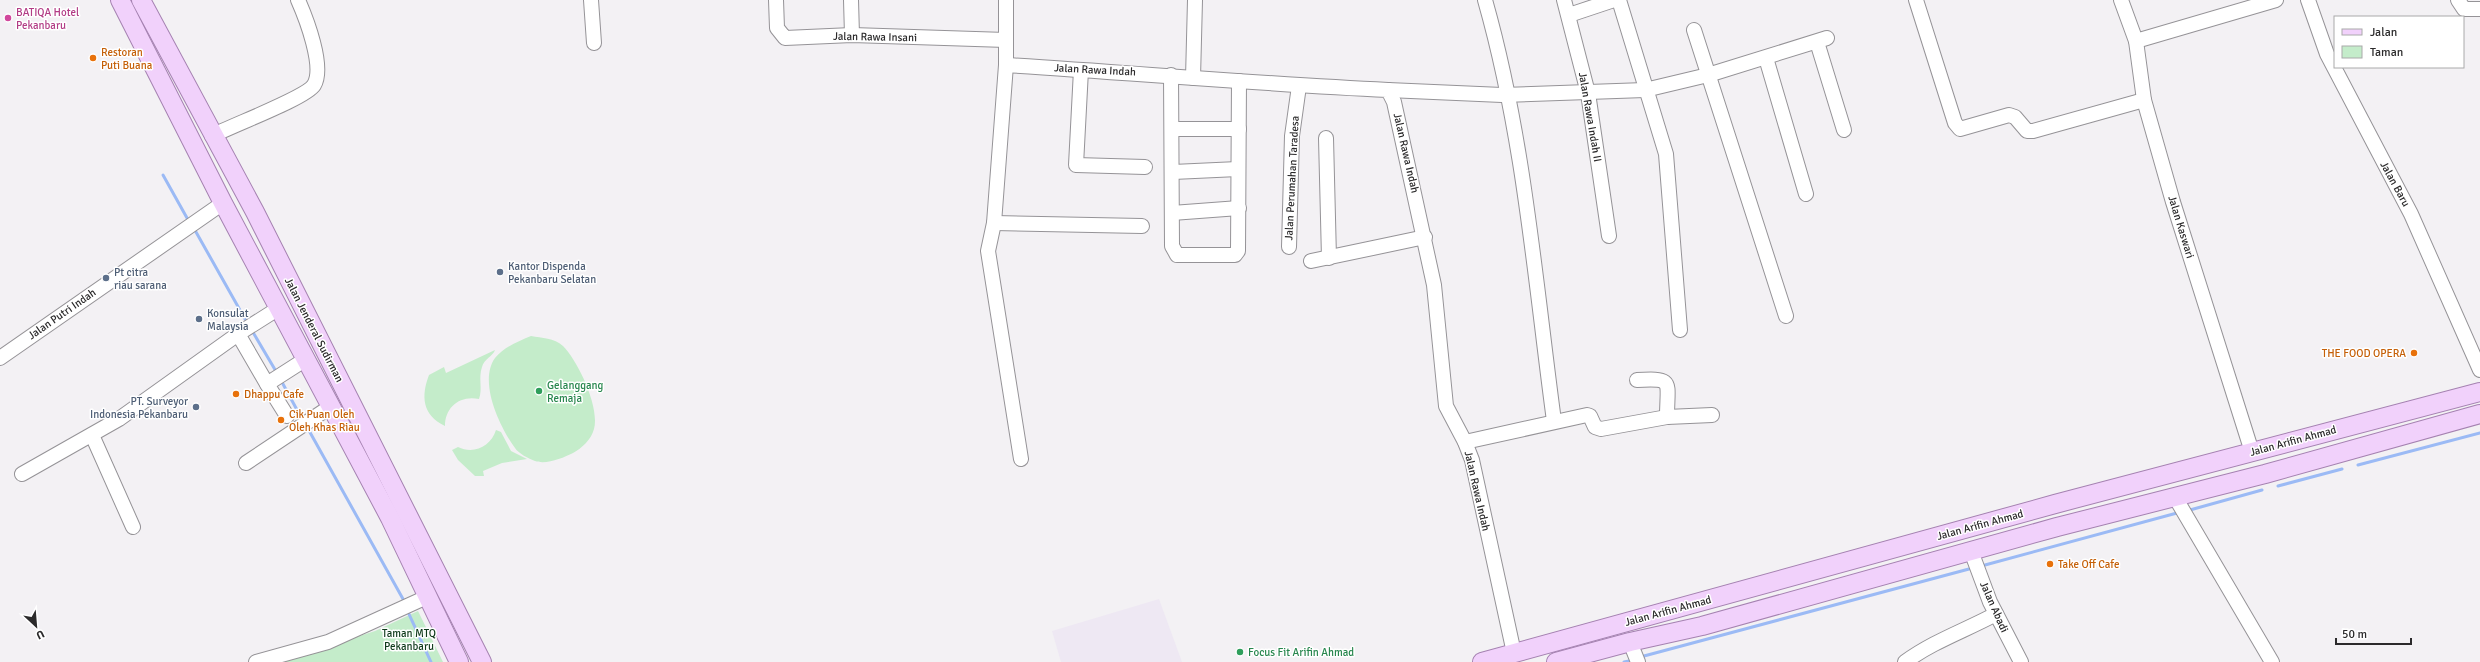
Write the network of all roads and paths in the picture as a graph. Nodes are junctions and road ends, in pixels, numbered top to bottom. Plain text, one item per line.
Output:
1 (120, 0) edge
2 (141, 0) edge
3 (298, 0) edge
4 (591, 0) edge
5 (776, 0) edge
6 (851, 0) edge
7 (1006, 0) edge
8 (1195, 0) edge
9 (1485, 0) edge
10 (1564, 0) edge
11 (1614, 0) edge
12 (1619, 0) edge
13 (1916, 0) edge
14 (2121, 0) edge
15 (2276, 0) edge
16 (2308, 0) edge
17 (2458, 0) edge
18 (2480, 9) edge
19 (1569, 15) junction
20 (1694, 30) dead end
21 (852, 35) junction
22 (1006, 40) junction
23 (2136, 42) junction
24 (594, 43) dead end
25 (1766, 58) junction
26 (1006, 65) junction
27 (2334, 67) edge
28 (2334, 68) edge
29 (1081, 70) junction
30 (1171, 75) junction
31 (1708, 75) junction
32 (1193, 78) junction
33 (1239, 81) junction
34 (1299, 86) junction
35 (1388, 90) junction
36 (1645, 90) junction
37 (1588, 92) junction
38 (1508, 95) junction
39 (2144, 100) junction
40 (1172, 129) junction
41 (1238, 129) junction
42 (1844, 130) dead end
43 (212, 136) junction
44 (1326, 138) dead end
45 (1145, 167) dead end
46 (1238, 169) junction
47 (1172, 172) junction
48 (1806, 194) dead end
49 (224, 203) junction
50 (1239, 208) junction
51 (255, 212) junction
52 (1172, 213) junction
53 (234, 222) junction
54 (994, 223) junction
55 (1142, 226) dead end
56 (1609, 236) dead end
57 (1425, 237) junction
58 (1289, 246) dead end
59 (1329, 258) junction
60 (1311, 261) dead end
61 (279, 308) junction
62 (1786, 316) dead end
63 (1680, 330) dead end
64 (238, 334) junction
65 (0, 358) edge
66 (306, 359) junction
67 (2480, 370) edge
68 (1636, 380) dead end
69 (268, 384) junction
70 (2480, 392) edge
71 (330, 406) junction
72 (2480, 414) edge
73 (1712, 415) dead end
74 (287, 416) dead end
75 (1667, 416) junction
76 (1554, 421) junction
77 (92, 435) junction
78 (1465, 442) junction
79 (2252, 452) junction
80 (1021, 459) dead end
81 (246, 463) dead end
82 (22, 474) dead end
83 (2176, 497) junction
84 (2056, 504) junction
85 (134, 527) dead end
86 (2056, 527) junction
87 (1971, 551) junction
88 (429, 596) junction
89 (1996, 614) junction
90 (1630, 642) junction
91 (1513, 648) junction
92 (256, 662) edge
93 (459, 662) edge
94 (482, 662) edge
95 (1482, 662) edge
96 (1556, 662) edge
97 (1638, 662) edge
98 (1905, 662) edge
99 (2021, 662) edge
100 (2272, 662) edge

1 - 49 main road, Jalan Jenderal Sudirman
2 - 43 main road, Jalan Jenderal Sudirman
3 - 43 street
4 - 24 street
5 - 21 street, Jalan Rawa Insani
6 - 21 street
7 - 22 street
8 - 32 street
9 - 38 street
10 - 19 street, Jalan Rawa Indah II
11 - 19 street
12 - 36 street
13 - 39 street
14 - 23 street, Jalan Kaswari
15 - 23 street
16 - 27 street, Jalan Baru
17 - 18 street
19 - 37 street, Jalan Rawa Indah II
20 - 31 street
21 - 22 street, Jalan Rawa Insani
22 - 26 street
23 - 39 street, Jalan Kaswari
25 - 31 street
25 - 42 street
25 - 48 street
26 - 29 street, Jalan Rawa Indah
26 - 54 street
28 - 67 street, Jalan Baru
29 - 30 street, Jalan Rawa Indah
29 - 45 street
30 - 32 street, Jalan Rawa Indah
30 - 40 street
31 - 36 street
31 - 62 street
32 - 33 street, Jalan Rawa Indah
33 - 34 street, Jalan Rawa Indah
33 - 41 street
34 - 35 street, Jalan Rawa Indah
34 - 58 street, Jalan Perumahan Taradesa
35 - 38 street
35 - 57 street, Jalan Rawa Indah
36 - 37 street
36 - 63 street
37 - 38 street
37 - 56 street, Jalan Rawa Indah II
38 - 76 street
39 - 79 street, Jalan Kaswari
40 - 41 street
40 - 47 street
41 - 46 street
43 - 51 main road, Jalan Jenderal Sudirman
44 - 59 street
46 - 47 street
46 - 50 street
47 - 52 street
49 - 53 main road, Jalan Jenderal Sudirman
49 - 65 street, Jalan Putri Indah
50 - 52 street
50 - 52 street
51 - 53 main road
51 - 94 main road, Jalan Jenderal Sudirman
53 - 61 main road, Jalan Jenderal Sudirman
54 - 55 street
54 - 80 street
57 - 59 street
57 - 78 street, Jalan Rawa Indah
59 - 60 street
61 - 64 street
61 - 66 main road, Jalan Jenderal Sudirman
64 - 69 street
64 - 77 street
66 - 69 street
66 - 71 main road, Jalan Jenderal Sudirman
68 - 75 street
69 - 74 street
70 - 79 main road, Jalan Arifin Ahmad
71 - 81 street
71 - 88 main road, Jalan Jenderal Sudirman
72 - 83 main road, Jalan Arifin Ahmad
73 - 75 street
75 - 76 street
76 - 78 street
77 - 82 street
77 - 85 street
78 - 91 street, Jalan Rawa Indah
79 - 84 main road, Jalan Arifin Ahmad
83 - 86 main road, Jalan Arifin Ahmad
83 - 100 street
84 - 86 main road
84 - 91 main road, Jalan Arifin Ahmad
86 - 87 main road, Jalan Arifin Ahmad
87 - 89 street, Jalan Abadi
87 - 90 main road, Jalan Arifin Ahmad
88 - 92 street
88 - 93 main road, Jalan Jenderal Sudirman
89 - 98 street
89 - 99 street, Jalan Abadi
90 - 96 main road, Jalan Arifin Ahmad
90 - 97 street
91 - 95 main road, Jalan Arifin Ahmad

